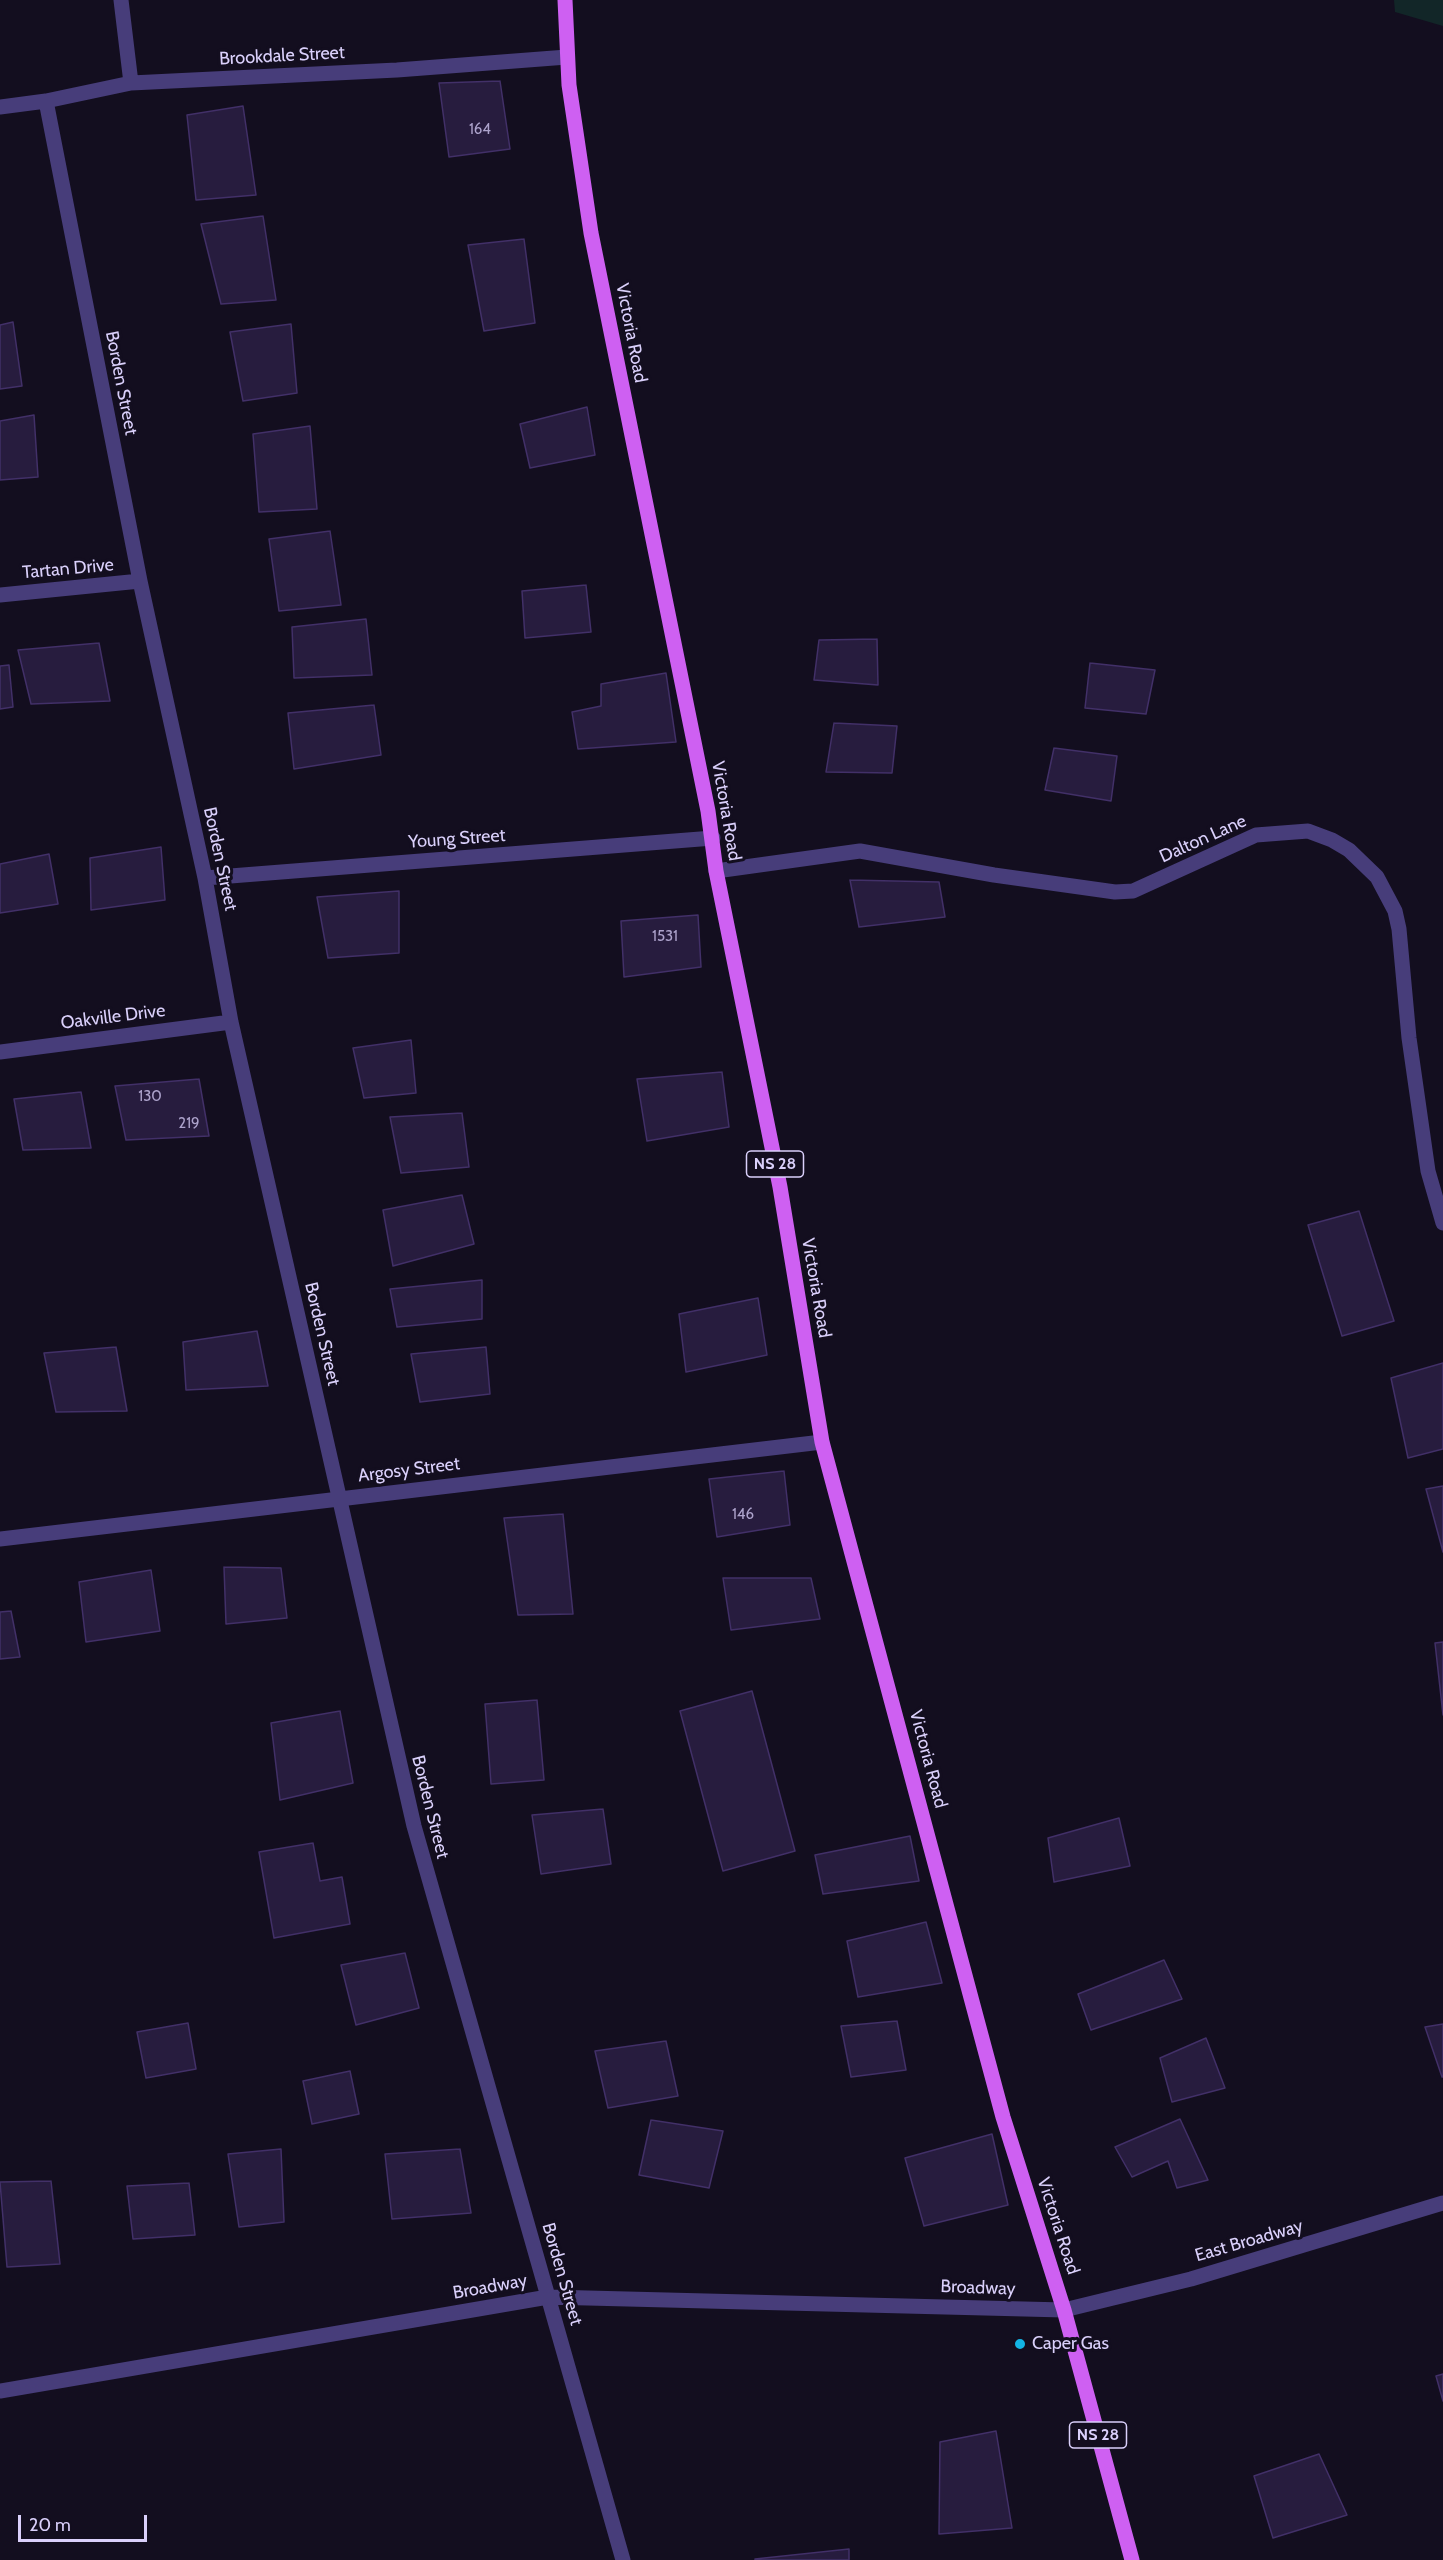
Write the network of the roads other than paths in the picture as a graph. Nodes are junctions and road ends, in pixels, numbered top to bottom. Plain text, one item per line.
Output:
1 (121, 0) edge
2 (564, 0) edge
3 (567, 57) junction
4 (131, 83) junction
5 (46, 101) junction
6 (0, 106) edge
7 (140, 581) junction
8 (0, 595) edge
9 (713, 838) junction
10 (716, 871) junction
11 (205, 878) junction
12 (231, 1022) junction
13 (0, 1052) edge
14 (1443, 1223) edge
15 (822, 1442) junction
16 (339, 1497) junction
17 (0, 1539) edge
18 (1443, 2203) edge
19 (548, 2297) junction
20 (1064, 2310) junction
21 (0, 2391) edge
22 (623, 2560) edge
23 (1132, 2560) edge

1 - 4 street
2 - 3 main road, Victoria Road / NS 28
3 - 4 street, Brookdale Street
3 - 9 main road, Victoria Road / NS 28
4 - 5 street, Brookdale Street
5 - 6 street, Brookdale Street
5 - 7 street, Borden Street
7 - 8 street, Tartan Drive
7 - 11 street, Borden Street
9 - 10 main road, Victoria Road / NS 28
9 - 11 street, Young Street
10 - 14 street, Dalton Lane
10 - 15 main road, Victoria Road / NS 28
11 - 12 street, Borden Street
12 - 13 street, Oakville Drive
12 - 16 street, Borden Street
15 - 16 street, Argosy Street
15 - 20 main road, Victoria Road / NS 28
16 - 17 street, Argosy Street
16 - 19 street, Borden Street
18 - 20 street, East Broadway
19 - 20 street, Broadway
19 - 21 street, Broadway
19 - 22 street, Borden Street
20 - 23 main road, Victoria Road / NS 28

